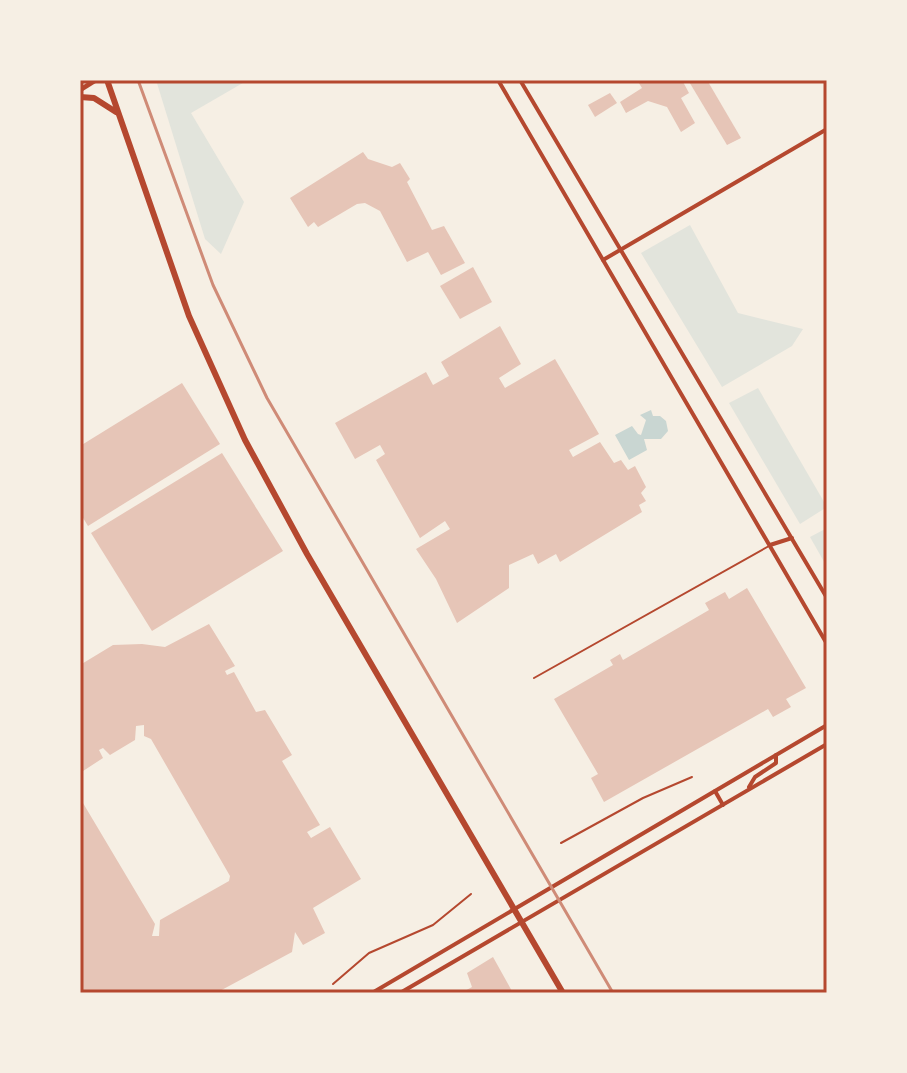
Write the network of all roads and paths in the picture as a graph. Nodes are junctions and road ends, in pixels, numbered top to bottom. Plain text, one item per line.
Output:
1 (96, 80) edge
2 (107, 80) edge
3 (498, 80) edge
4 (520, 80) edge
5 (80, 90) edge
6 (80, 97) edge
7 (118, 114) junction
8 (827, 129) edge
9 (622, 249) junction
10 (603, 260) junction
11 (792, 538) junction
12 (770, 545) junction
13 (827, 598) edge
14 (827, 644) edge
15 (534, 678) dead end
16 (827, 725) edge
17 (827, 744) edge
18 (776, 755) junction
19 (692, 777) dead end
20 (748, 790) junction
21 (715, 791) junction
22 (723, 805) junction
23 (561, 843) dead end
24 (471, 894) dead end
25 (513, 910) junction
26 (520, 922) junction
27 (444, 951) junction
28 (451, 963) junction
29 (399, 977) junction
30 (333, 984) dead end
31 (406, 989) junction
32 (372, 993) edge
33 (400, 993) edge
34 (563, 993) edge

1 - 5 main road
2 - 7 main road
3 - 10 street
4 - 9 street
6 - 7 main road
7 - 25 main road
8 - 9 street
9 - 10 street
9 - 11 street
10 - 12 street
11 - 12 street
11 - 13 street
12 - 14 street
12 - 15 lane
16 - 18 street
17 - 20 street
18 - 20 street
18 - 21 street
19 - 23 path
20 - 22 street
21 - 22 street
21 - 25 street
22 - 26 street
24 - 30 path
25 - 26 main road
25 - 27 street
26 - 28 street
26 - 34 main road
27 - 28 street
27 - 29 street
28 - 31 street
29 - 31 street
29 - 32 street
31 - 33 street

